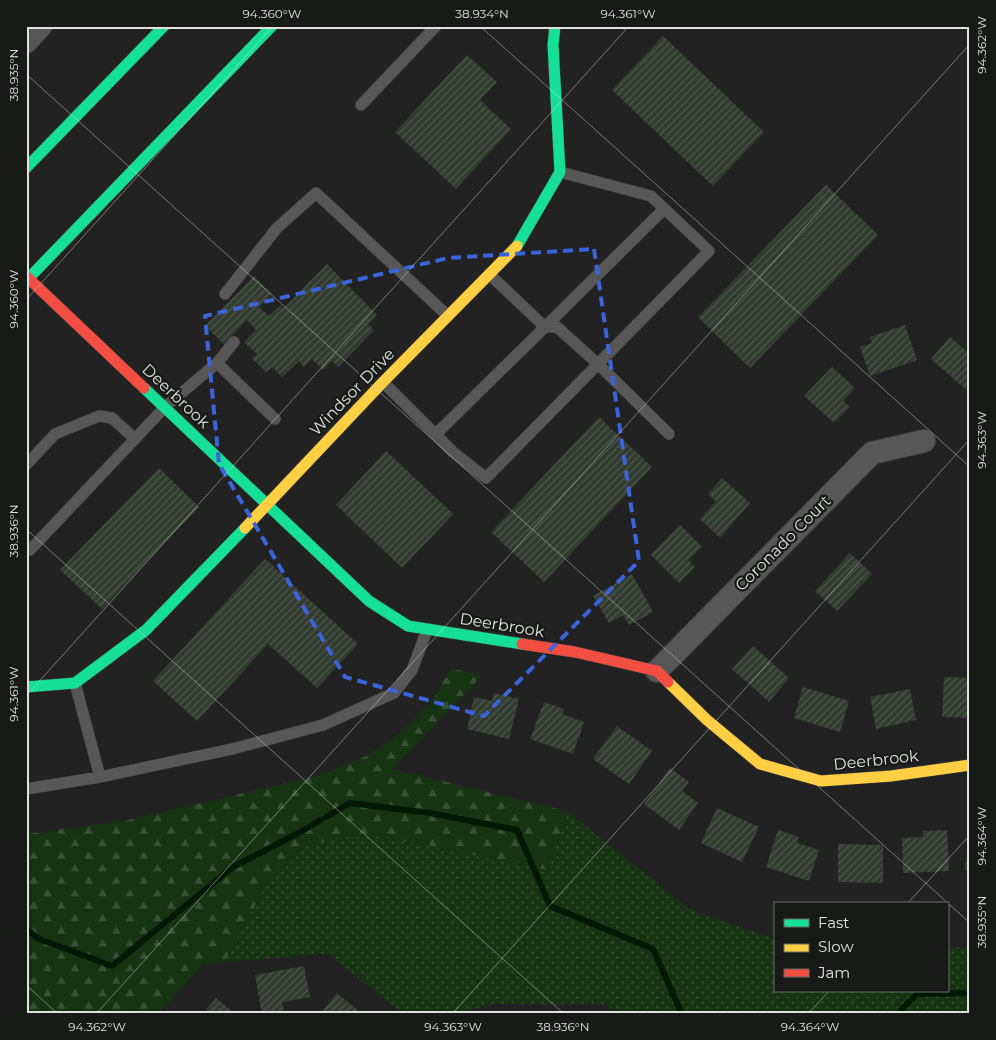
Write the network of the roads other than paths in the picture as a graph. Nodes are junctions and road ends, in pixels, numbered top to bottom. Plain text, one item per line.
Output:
1 (41, 26) edge
2 (164, 26) edge
3 (272, 26) edge
4 (436, 26) edge
5 (556, 26) edge
6 (26, 42) edge
7 (361, 105) dead end
8 (26, 168) edge
9 (560, 172) junction
10 (664, 209) junction
11 (489, 274) junction
12 (27, 279) edge
13 (225, 294) dead end
14 (448, 316) junction
15 (545, 327) junction
16 (234, 342) dead end
17 (217, 363) junction
18 (598, 364) junction
19 (383, 382) junction
20 (165, 407) junction
21 (274, 419) dead end
22 (436, 434) junction
23 (669, 434) dead end
24 (135, 439) junction
25 (924, 441) dead end
26 (26, 465) edge
27 (268, 505) junction
28 (26, 551) edge
29 (427, 630) junction
30 (656, 671) junction
31 (75, 683) junction
32 (26, 687) edge
33 (970, 765) edge
34 (100, 777) junction
35 (26, 789) edge

1 - 6 street
2 - 8 street
3 - 12 street
4 - 7 lane
5 - 9 street
9 - 10 lane
9 - 11 street, Windsor Drive
10 - 15 lane
10 - 18 lane
11 - 14 street, Windsor Drive
11 - 15 lane
12 - 20 street, Deerbrook
13 - 14 lane
14 - 19 street, Windsor Drive
15 - 18 lane
15 - 22 lane
16 - 17 lane
17 - 20 lane
17 - 21 lane
18 - 22 lane
18 - 23 lane
19 - 22 lane
19 - 27 street, Windsor Drive
20 - 24 lane
20 - 27 street, Deerbrook
24 - 26 lane
24 - 28 lane
25 - 30 street, Coronado Court
27 - 29 street, Deerbrook
27 - 31 street, Windsor Drive
29 - 30 street, Deerbrook
29 - 34 lane
30 - 33 street, Deerbrook
31 - 32 street
31 - 34 lane
34 - 35 lane

